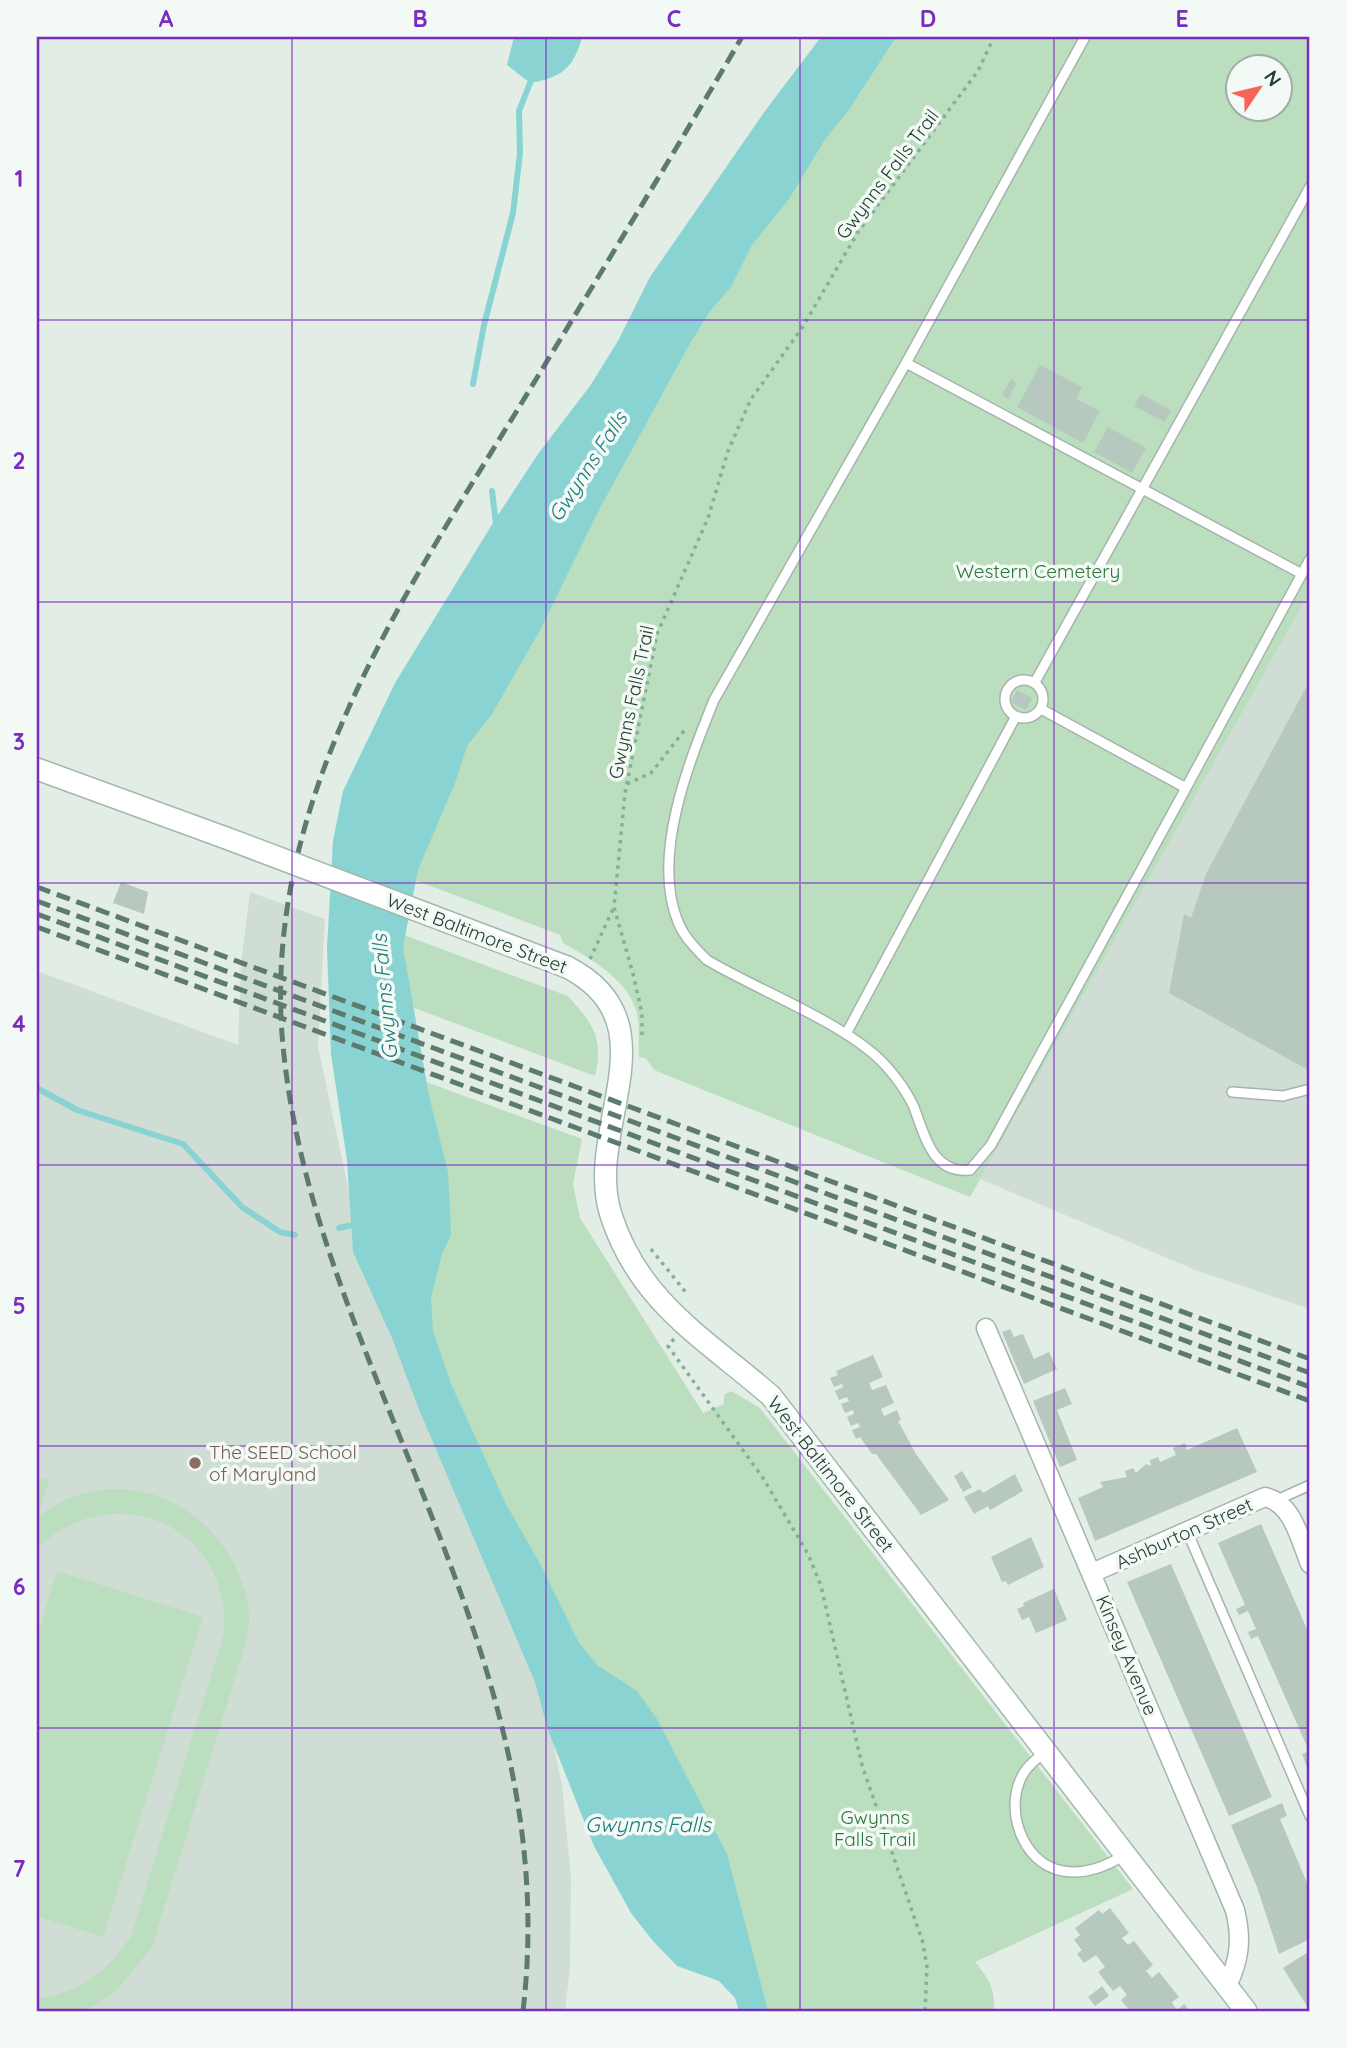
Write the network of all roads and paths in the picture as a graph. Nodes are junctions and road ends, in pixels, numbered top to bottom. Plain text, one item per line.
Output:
1 (994, 37) edge
2 (1086, 37) edge
3 (1310, 187) edge
4 (906, 363) junction
5 (1141, 489) junction
6 (1310, 559) edge
7 (1302, 575) junction
8 (1035, 682) junction
9 (1041, 709) junction
10 (1016, 716) junction
11 (703, 726) junction
12 (37, 769) edge
13 (627, 784) junction
14 (1186, 788) junction
15 (614, 907) junction
16 (575, 971) junction
17 (846, 1034) junction
18 (642, 1046) dead end
19 (1310, 1089) edge
20 (1232, 1092) dead end
21 (648, 1245) dead end
22 (694, 1303) dead end
23 (986, 1328) dead end
24 (667, 1346) dead end
25 (1310, 1485) edge
26 (1277, 1500) junction
27 (1187, 1531) junction
28 (1310, 1564) edge
29 (1092, 1573) junction
30 (1045, 1750) junction
31 (1310, 1816) edge
32 (1126, 1855) junction
33 (1227, 1986) junction
34 (925, 2011) edge
35 (1247, 2011) edge

1 - 13 path, Gwynns Falls Trail
2 - 4 lane
3 - 5 lane
4 - 5 lane
4 - 11 lane
5 - 7 lane
5 - 8 lane
6 - 7 lane
7 - 14 lane
8 - 9 lane
8 - 10 lane
9 - 10 lane
9 - 14 lane
10 - 17 lane
11 - 13 path
11 - 17 lane
12 - 16 main road, West Baltimore Street, bridge
13 - 15 path, Gwynns Falls Trail
14 - 17 lane
15 - 16 path
15 - 18 path, Gwynns Falls Trail
16 - 30 main road, West Baltimore Street
19 - 20 lane
21 - 22 path
23 - 29 street, Kinsey Avenue
24 - 34 path
25 - 26 lane
26 - 27 street, Ashburton Street
26 - 28 street
27 - 29 street, Ashburton Street
27 - 31 lane
29 - 33 street, Kinsey Avenue
30 - 32 main road, West Baltimore Street
30 - 32 lane
32 - 33 main road, West Baltimore Street
33 - 35 main road, West Baltimore Street

